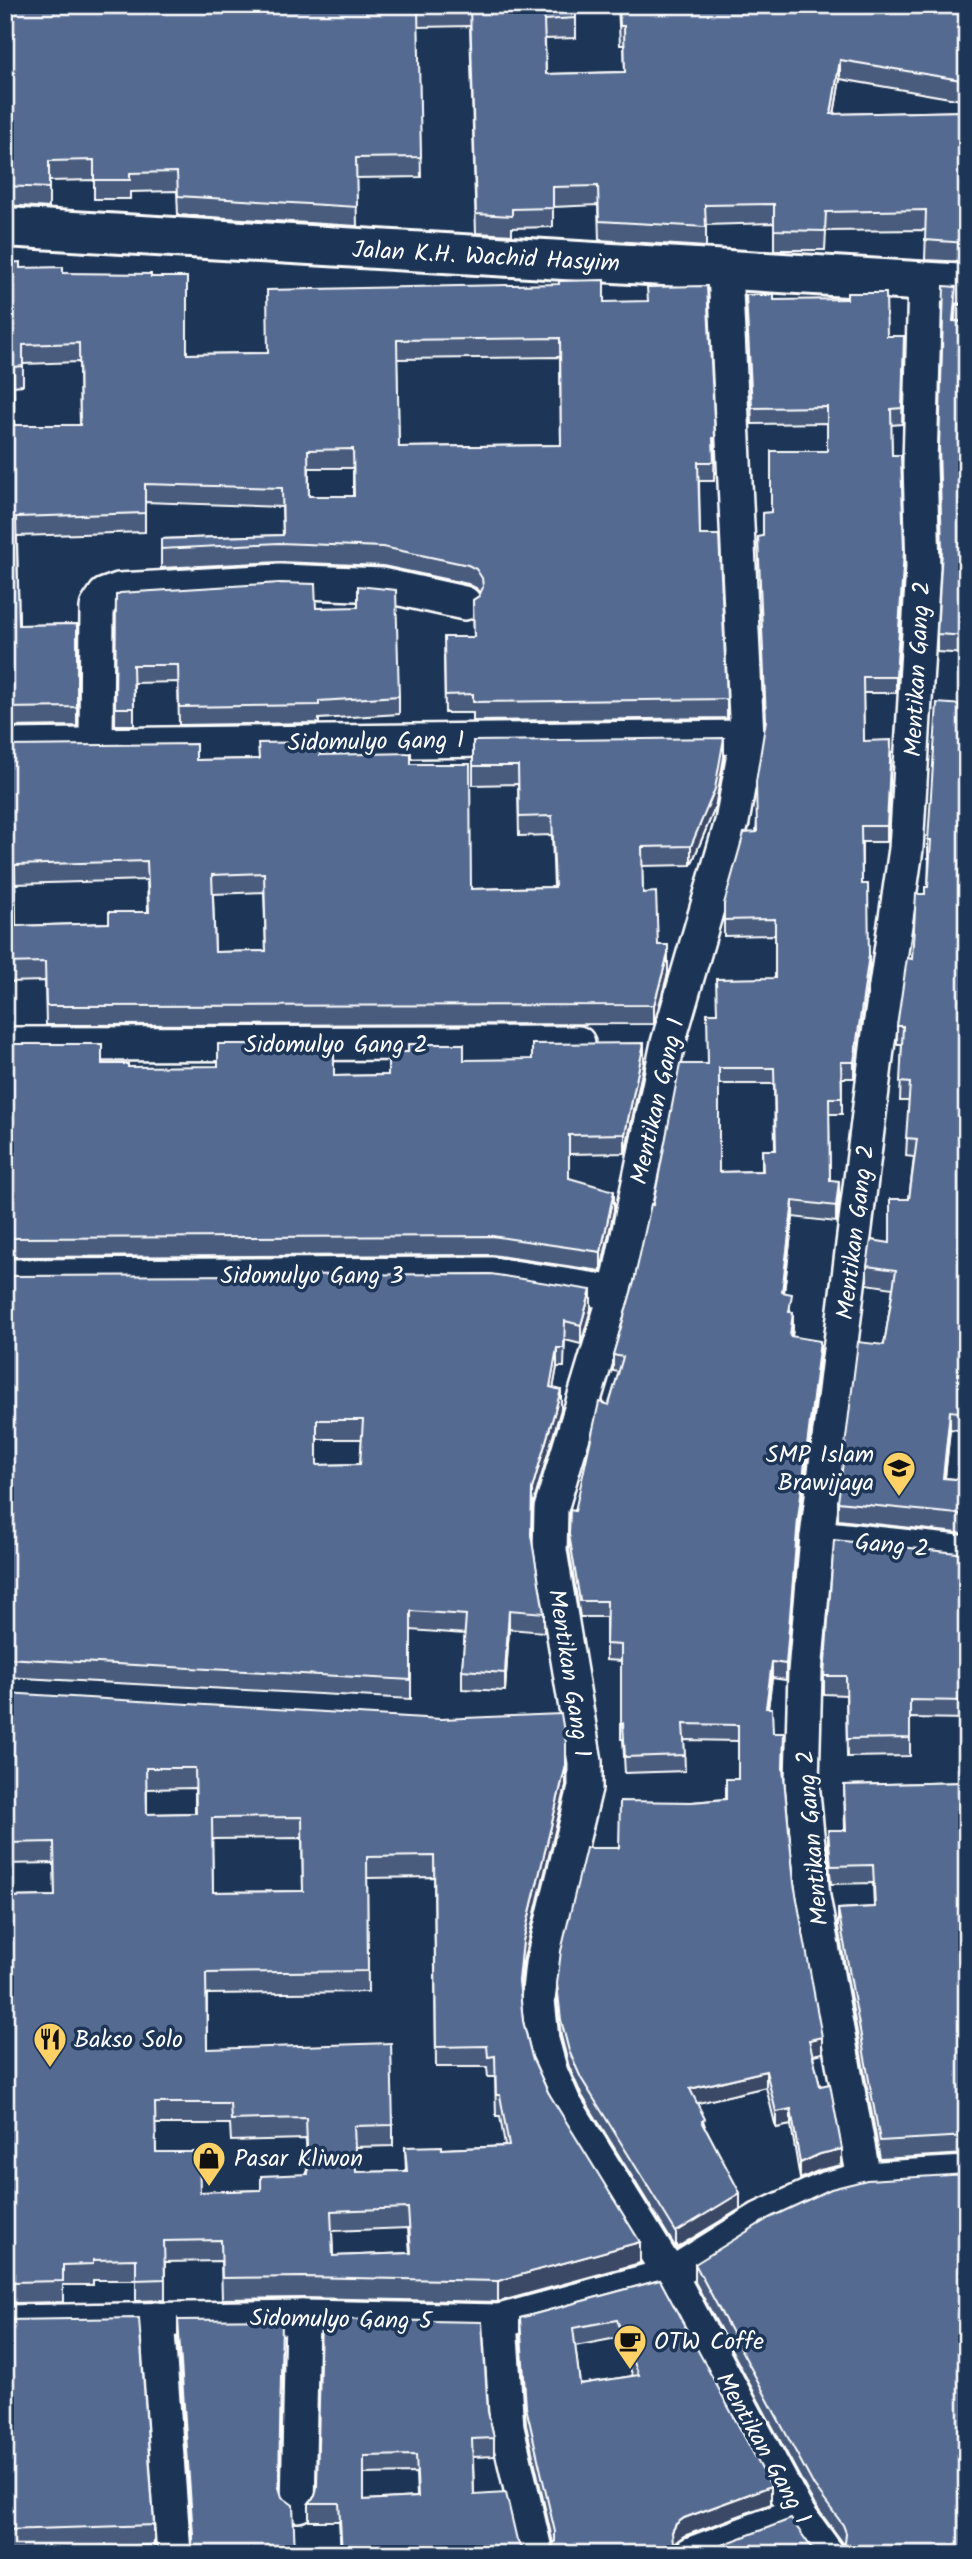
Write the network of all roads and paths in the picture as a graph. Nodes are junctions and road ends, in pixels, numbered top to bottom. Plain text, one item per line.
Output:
1 (5, 227) edge
2 (725, 270) junction
3 (925, 282) junction
4 (967, 284) edge
5 (464, 603) dead end
6 (747, 737) junction
7 (96, 744) junction
8 (5, 746) edge
9 (640, 1043) junction
10 (5, 1044) edge
11 (5, 1276) edge
12 (616, 1293) junction
13 (817, 1537) junction
14 (967, 1553) edge
15 (967, 2173) edge
16 (864, 2179) junction
17 (670, 2275) junction
18 (302, 2317) junction
19 (157, 2319) junction
20 (500, 2321) junction
21 (5, 2322) edge
22 (298, 2505) dead end
23 (798, 2514) junction
24 (174, 2554) edge
25 (536, 2554) edge
26 (691, 2554) edge
27 (827, 2554) edge

1 - 2 street, Jalan K.H. Wachid Hasyim
2 - 3 street, Jalan K.H. Wachid Hasyim
2 - 6 street, Mentikan Gang 1
3 - 4 street, Jalan K.H. Wachid Hasyim
3 - 13 street, Mentikan Gang 2
5 - 7 street
6 - 7 street, Sidomulyo Gang 1
6 - 9 street, Mentikan Gang 1
7 - 8 street, Sidomulyo Gang 1
9 - 10 street, Sidomulyo Gang 2
9 - 12 street, Mentikan Gang 1
11 - 12 street, Sidomulyo Gang 3
12 - 17 street, Mentikan Gang 1
13 - 14 street, Gang 2
13 - 16 street, Mentikan Gang 2
15 - 16 street, Sidomulyo Gang 5
16 - 17 street, Sidomulyo Gang 5
17 - 20 street, Sidomulyo Gang 5
17 - 23 street, Mentikan Gang 1
18 - 19 street, Sidomulyo Gang 5
18 - 20 street, Sidomulyo Gang 5
18 - 22 street
19 - 21 street, Sidomulyo Gang 5
19 - 24 street
20 - 25 street
23 - 26 street
23 - 27 street, Mentikan Gang 1

